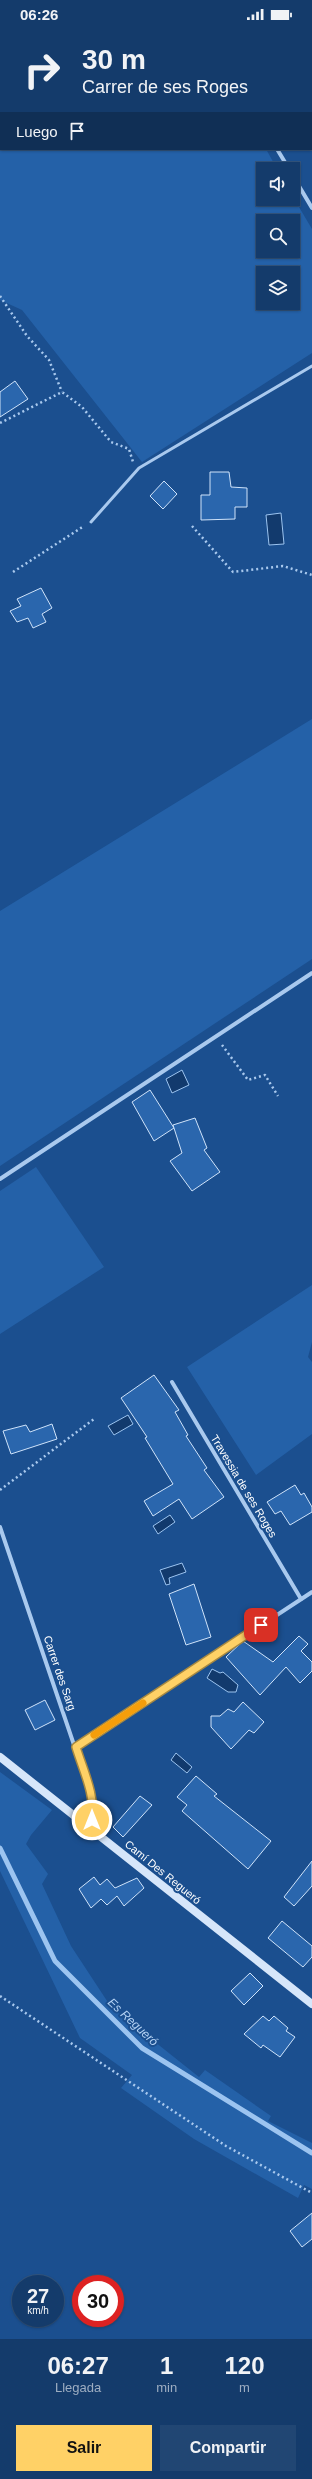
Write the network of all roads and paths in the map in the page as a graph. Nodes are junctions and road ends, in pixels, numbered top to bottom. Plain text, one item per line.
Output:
1 (278, 150) edge
2 (285, 162) edge
3 (300, 188) edge
4 (312, 208) edge
5 (0, 296) edge
6 (312, 366) edge
7 (62, 392) junction
8 (0, 423) edge
9 (139, 468) junction
10 (91, 522) joint
11 (192, 526) dead end
12 (14, 572) dead end
13 (312, 575) edge
14 (312, 973) edge
15 (216, 1036) junction
16 (278, 1096) dead end
17 (0, 1179) edge
18 (172, 1382) dead end
19 (94, 1419) dead end
20 (0, 1490) edge
21 (0, 1527) edge
22 (312, 1592) edge
23 (301, 1599) junction
24 (76, 1747) junction
25 (0, 1757) edge
26 (88, 1826) junction
27 (0, 1996) edge
28 (312, 2004) edge
29 (312, 2193) edge

1 - 2 street
3 - 4 street
5 - 7 path
6 - 9 lane
7 - 8 path
7 - 9 path
9 - 10 lane
10 - 12 path
11 - 13 path
14 - 15 street
15 - 16 path
15 - 17 street
18 - 23 street, Travessia de ses Roges
19 - 20 path
21 - 24 street, Carrer des Sarg
22 - 23 street
23 - 24 street
24 - 26 street, Carrer des Sarg
25 - 26 street, Camí Des Regueró
26 - 28 street, Camí Des Regueró
27 - 29 path

